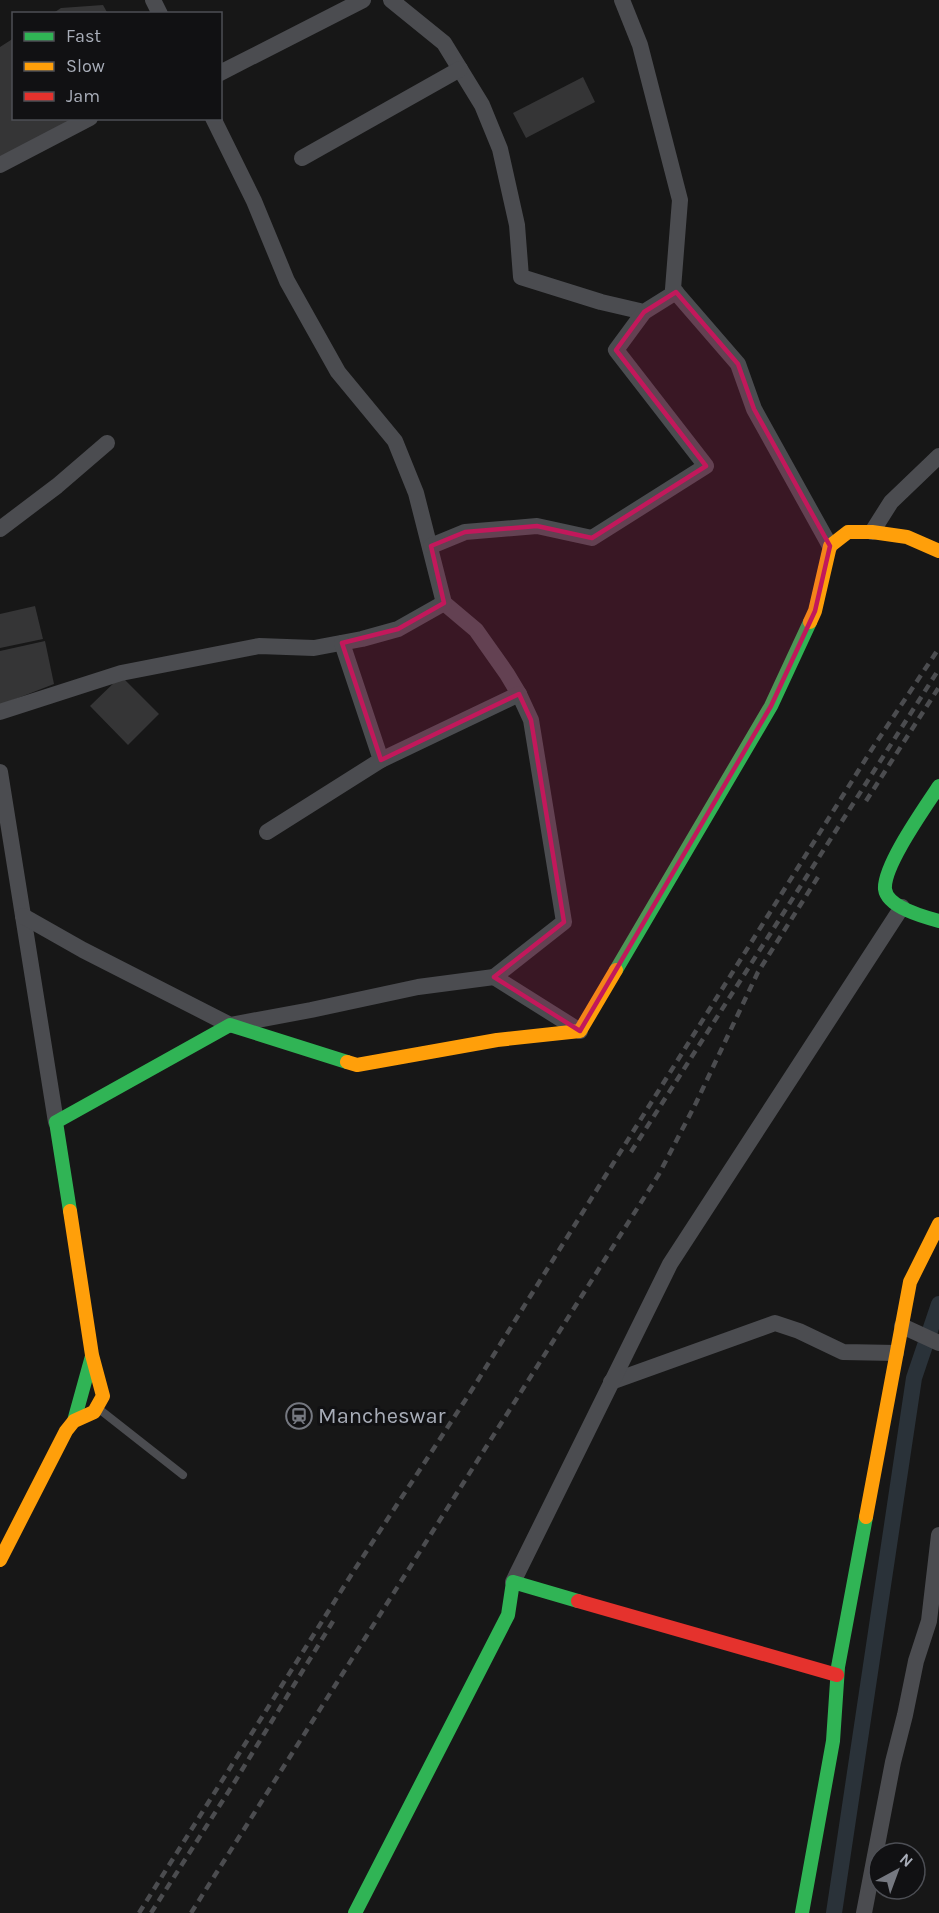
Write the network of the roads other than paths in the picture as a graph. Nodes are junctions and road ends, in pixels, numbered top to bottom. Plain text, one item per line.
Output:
1 (363, 0) edge
2 (391, 0) edge
3 (622, 0) edge
4 (460, 69) junction
5 (222, 72) edge
6 (86, 120) edge
7 (214, 120) edge
8 (303, 158) dead end
9 (0, 165) edge
10 (676, 292) junction
11 (644, 312) junction
12 (107, 443) dead end
13 (939, 456) edge
14 (0, 529) edge
15 (872, 532) junction
16 (431, 546) junction
17 (830, 546) junction
18 (939, 551) edge
19 (444, 603) junction
20 (342, 643) junction
21 (519, 694) junction
22 (0, 712) edge
23 (381, 760) junction
24 (0, 772) edge
25 (939, 786) edge
26 (267, 832) dead end
27 (902, 907) junction
28 (23, 916) junction
29 (939, 921) edge
30 (494, 977) junction
31 (230, 1025) junction
32 (580, 1031) junction
33 (56, 1122) junction
34 (939, 1224) edge
35 (902, 1326) junction
36 (939, 1343) edge
37 (897, 1353) junction
38 (92, 1355) junction
39 (611, 1382) junction
40 (97, 1407) junction
41 (74, 1421) junction
42 (183, 1475) dead end
43 (939, 1535) edge
44 (938, 1552) edge
45 (0, 1560) edge
46 (513, 1582) junction
47 (837, 1675) junction
48 (355, 1913) edge
49 (802, 1913) edge
50 (864, 1913) edge

1 - 5 street
2 - 4 street
3 - 10 street
4 - 8 street
4 - 11 street
6 - 9 street
7 - 16 street
10 - 11 street
10 - 17 street
11 - 16 street
12 - 14 street
13 - 15 street
15 - 17 street
15 - 18 street
16 - 19 street
17 - 32 street
19 - 20 street
19 - 21 street
20 - 22 street
20 - 23 street
21 - 23 street
21 - 30 street
23 - 26 street
24 - 28 street
25 - 27 street
27 - 29 street
27 - 39 street
28 - 31 street
28 - 33 street
30 - 31 street
30 - 32 street
31 - 32 street
31 - 33 street
33 - 38 street
34 - 35 street
35 - 36 street
35 - 37 street
37 - 39 street
37 - 47 street
38 - 40 street
38 - 41 street
39 - 46 street
40 - 41 street
40 - 42 lane
41 - 45 street
43 - 44 street
44 - 50 street
46 - 47 street
46 - 48 street
47 - 49 street

